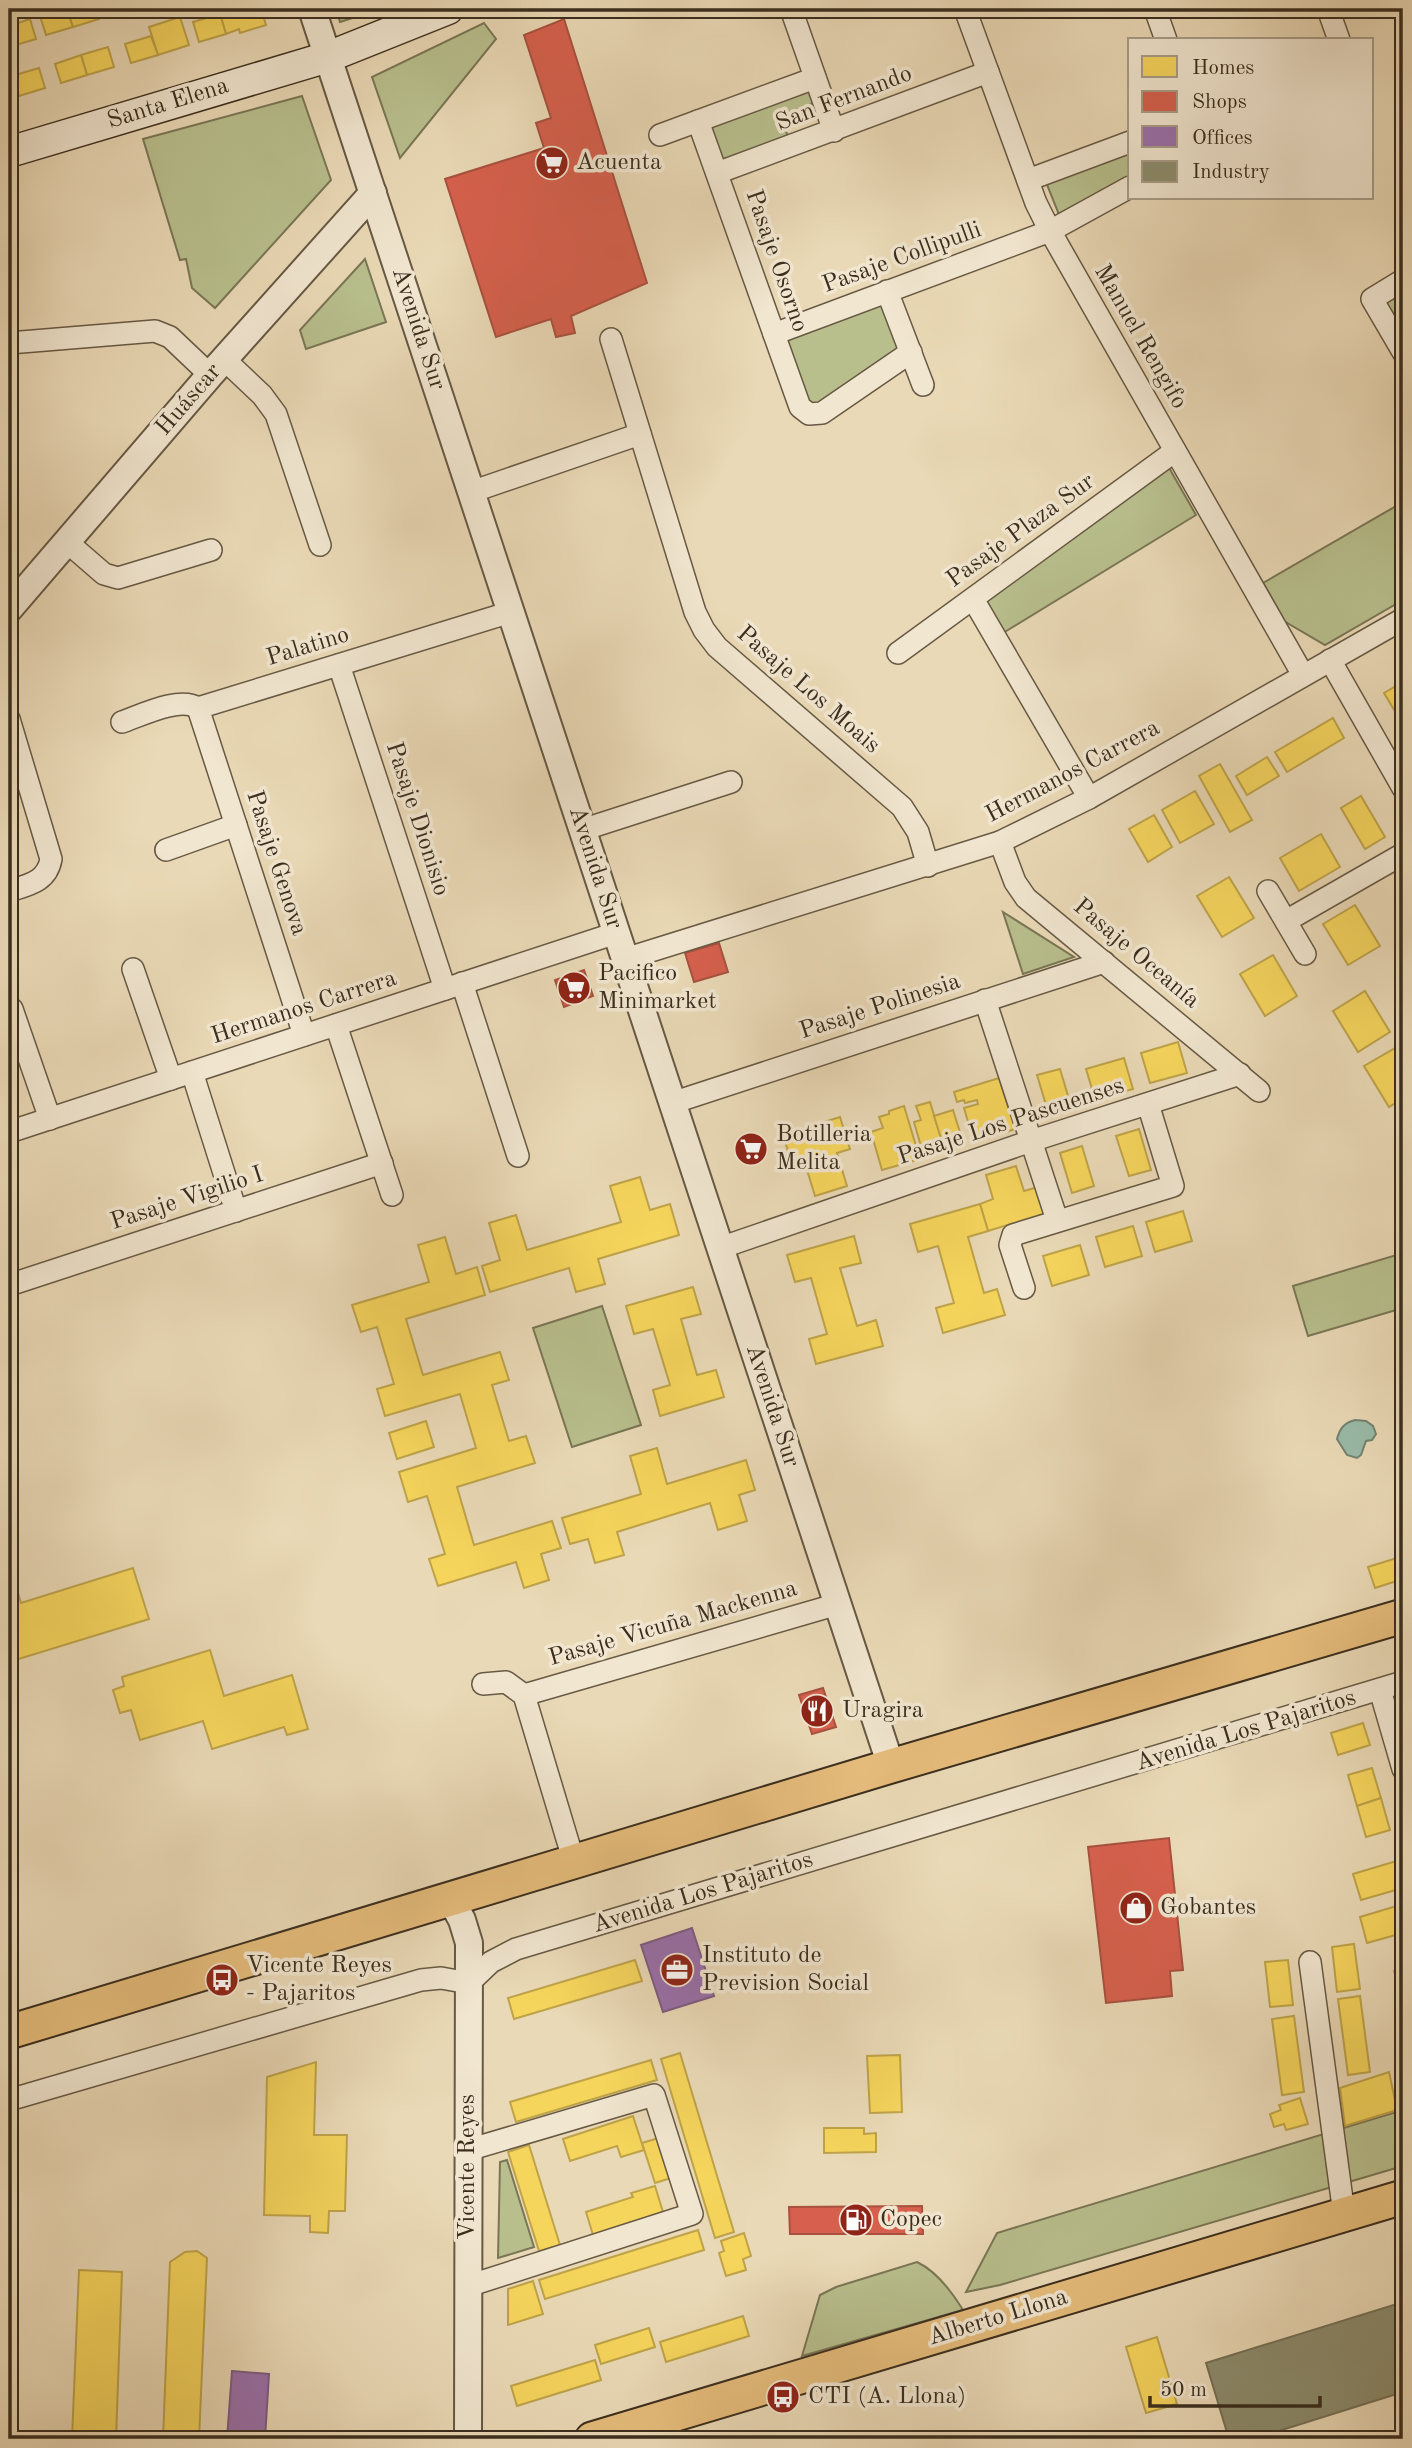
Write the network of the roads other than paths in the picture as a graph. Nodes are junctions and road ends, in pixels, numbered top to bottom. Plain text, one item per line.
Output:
1 (312, 9) edge
2 (448, 9) edge
3 (790, 9) edge
4 (965, 9) edge
5 (1155, 9) edge
6 (1331, 10) edge
7 (1165, 38) edge
8 (1338, 38) edge
9 (328, 57) junction
10 (988, 72) junction
11 (815, 78) junction
12 (698, 121) junction
13 (834, 131) junction
14 (660, 135) dead end
15 (1128, 143) edge
16 (9, 152) edge
17 (717, 173) junction
18 (1028, 180) junction
19 (1128, 188) edge
20 (373, 193) junction
21 (1050, 231) junction
22 (1403, 280) edge
23 (887, 291) junction
24 (774, 334) junction
25 (611, 340) dead end
26 (10, 345) edge
27 (911, 352) junction
28 (1403, 352) edge
29 (217, 367) junction
30 (923, 385) dead end
31 (640, 434) junction
32 (1175, 451) junction
33 (471, 492) junction
34 (66, 542) junction
35 (320, 545) dead end
36 (211, 550) dead end
37 (972, 598) junction
38 (9, 609) edge
39 (511, 612) junction
40 (1403, 619) edge
41 (898, 653) dead end
42 (1330, 660) junction
43 (339, 665) junction
44 (1303, 675) junction
45 (198, 708) junction
46 (9, 719) edge
47 (122, 722) dead end
48 (731, 782) dead end
49 (1403, 788) edge
50 (1089, 798) junction
51 (236, 825) junction
52 (582, 830) junction
53 (1000, 842) junction
54 (166, 850) dead end
55 (1403, 854) edge
56 (928, 866) junction
57 (9, 891) edge
58 (1268, 891) dead end
59 (1286, 921) junction
60 (616, 933) junction
61 (1305, 954) dead end
62 (625, 959) junction
63 (1104, 962) junction
64 (133, 968) dead end
65 (454, 986) junction
66 (985, 1000) junction
67 (12, 1009) dead end
68 (336, 1025) junction
69 (304, 1035) junction
70 (192, 1072) junction
71 (1240, 1074) junction
72 (171, 1079) junction
73 (1259, 1091) dead end
74 (672, 1104) junction
75 (1147, 1104) junction
76 (50, 1119) junction
77 (9, 1132) edge
78 (1031, 1142) junction
79 (518, 1156) dead end
80 (382, 1163) junction
81 (392, 1195) dead end
82 (236, 1210) junction
83 (1057, 1220) junction
84 (720, 1248) junction
85 (9, 1285) edge
86 (1024, 1288) dead end
87 (838, 1604) junction
88 (1403, 1616) edge
89 (1403, 1682) edge
90 (483, 1684) dead end
91 (1380, 1690) junction
92 (524, 1695) junction
93 (891, 1766) junction
94 (1403, 1769) edge
95 (575, 1862) junction
96 (450, 1898) junction
97 (1310, 1962) dead end
98 (469, 1983) junction
99 (9, 2032) edge
100 (9, 2100) edge
101 (468, 2150) junction
102 (1403, 2197) edge
103 (1345, 2214) junction
104 (468, 2286) junction
105 (468, 2439) edge
106 (592, 2439) edge

1 - 9 street, Avenida Sur
2 - 9 main road, Santa Elena
3 - 11 street
4 - 10 street, Manuel Rengifo
5 - 7 street
6 - 8 street
9 - 16 main road, Santa Elena
9 - 20 street, Avenida Sur
10 - 13 street, San Fernando
10 - 18 street, Manuel Rengifo
11 - 12 street
11 - 13 street
12 - 14 street
12 - 17 street, Pasaje Osorno
13 - 17 street, San Fernando
15 - 18 street
17 - 24 street, Pasaje Osorno
18 - 21 street, Manuel Rengifo
19 - 21 street, Pasaje Collipulli
20 - 29 street, Huáscar
20 - 33 street, Avenida Sur
21 - 23 street, Pasaje Collipulli
21 - 32 street, Manuel Rengifo
22 - 28 street
23 - 24 street, Pasaje Collipulli
23 - 27 street
24 - 27 street, Pasaje Osorno
25 - 31 street, Pasaje Los Moais
26 - 29 street
27 - 30 street
29 - 34 street, Huáscar
29 - 35 street
31 - 33 street
31 - 56 street, Pasaje Los Moais
32 - 37 street, Pasaje Plaza Sur
32 - 44 street, Manuel Rengifo
33 - 39 street, Avenida Sur
34 - 36 street
34 - 38 street, Huáscar
37 - 41 street, Pasaje Plaza Sur
37 - 50 street
39 - 43 street, Palatino
39 - 52 street, Avenida Sur
40 - 42 street, Hermanos Carrera
42 - 44 street, Hermanos Carrera
42 - 49 street
43 - 45 street, Palatino
43 - 65 street, Pasaje Dionisio
44 - 50 street, Hermanos Carrera
45 - 47 street, Palatino
45 - 51 street, Pasaje Genova
46 - 57 street
48 - 52 street
50 - 53 street, Hermanos Carrera
51 - 54 street
51 - 69 street, Pasaje Genova
52 - 60 street, Avenida Sur
53 - 56 street, Hermanos Carrera
53 - 63 street, Pasaje Oceanía
55 - 59 street
56 - 62 street, Hermanos Carrera
58 - 59 street
59 - 61 street
60 - 62 street, Avenida Sur
60 - 65 street, Hermanos Carrera
62 - 74 street, Avenida Sur
63 - 66 street, Pasaje Polinesia
63 - 71 street, Pasaje Oceanía
64 - 72 street
65 - 68 street, Hermanos Carrera
65 - 79 street, Pasaje Dionisio
66 - 74 street, Pasaje Polinesia
66 - 78 street
67 - 76 street
68 - 69 street, Hermanos Carrera
68 - 80 street
69 - 70 street, Hermanos Carrera
70 - 72 street, Hermanos Carrera
70 - 82 street
71 - 73 street, Pasaje Oceanía
71 - 75 street, Pasaje Los Pascuenses
72 - 76 street, Hermanos Carrera
74 - 84 street, Avenida Sur
75 - 78 street, Pasaje Los Pascuenses
75 - 83 street
76 - 77 street, Hermanos Carrera
78 - 83 street
78 - 84 street, Pasaje Los Pascuenses
80 - 81 street
80 - 82 street, Pasaje Vigilio I
82 - 85 street, Pasaje Vigilio I
83 - 86 street
84 - 87 street, Avenida Sur
87 - 92 street, Pasaje Vicuña Mackenna
87 - 93 street, Avenida Sur
88 - 93 main road
89 - 91 street, Avenida Los Pajaritos
90 - 92 street, Pasaje Vicuña Mackenna
91 - 94 street
91 - 98 street, Avenida Los Pajaritos
92 - 95 street, Pasaje Vicuña Mackenna
93 - 95 main road
95 - 96 main road
96 - 98 street, Vicente Reyes
96 - 99 main road
97 - 103 street
98 - 100 street
98 - 101 street, Vicente Reyes
101 - 104 street, Vicente Reyes
101 - 104 street
102 - 103 main road, Alberto Llona
103 - 106 main road, Alberto Llona
104 - 105 street, Vicente Reyes

